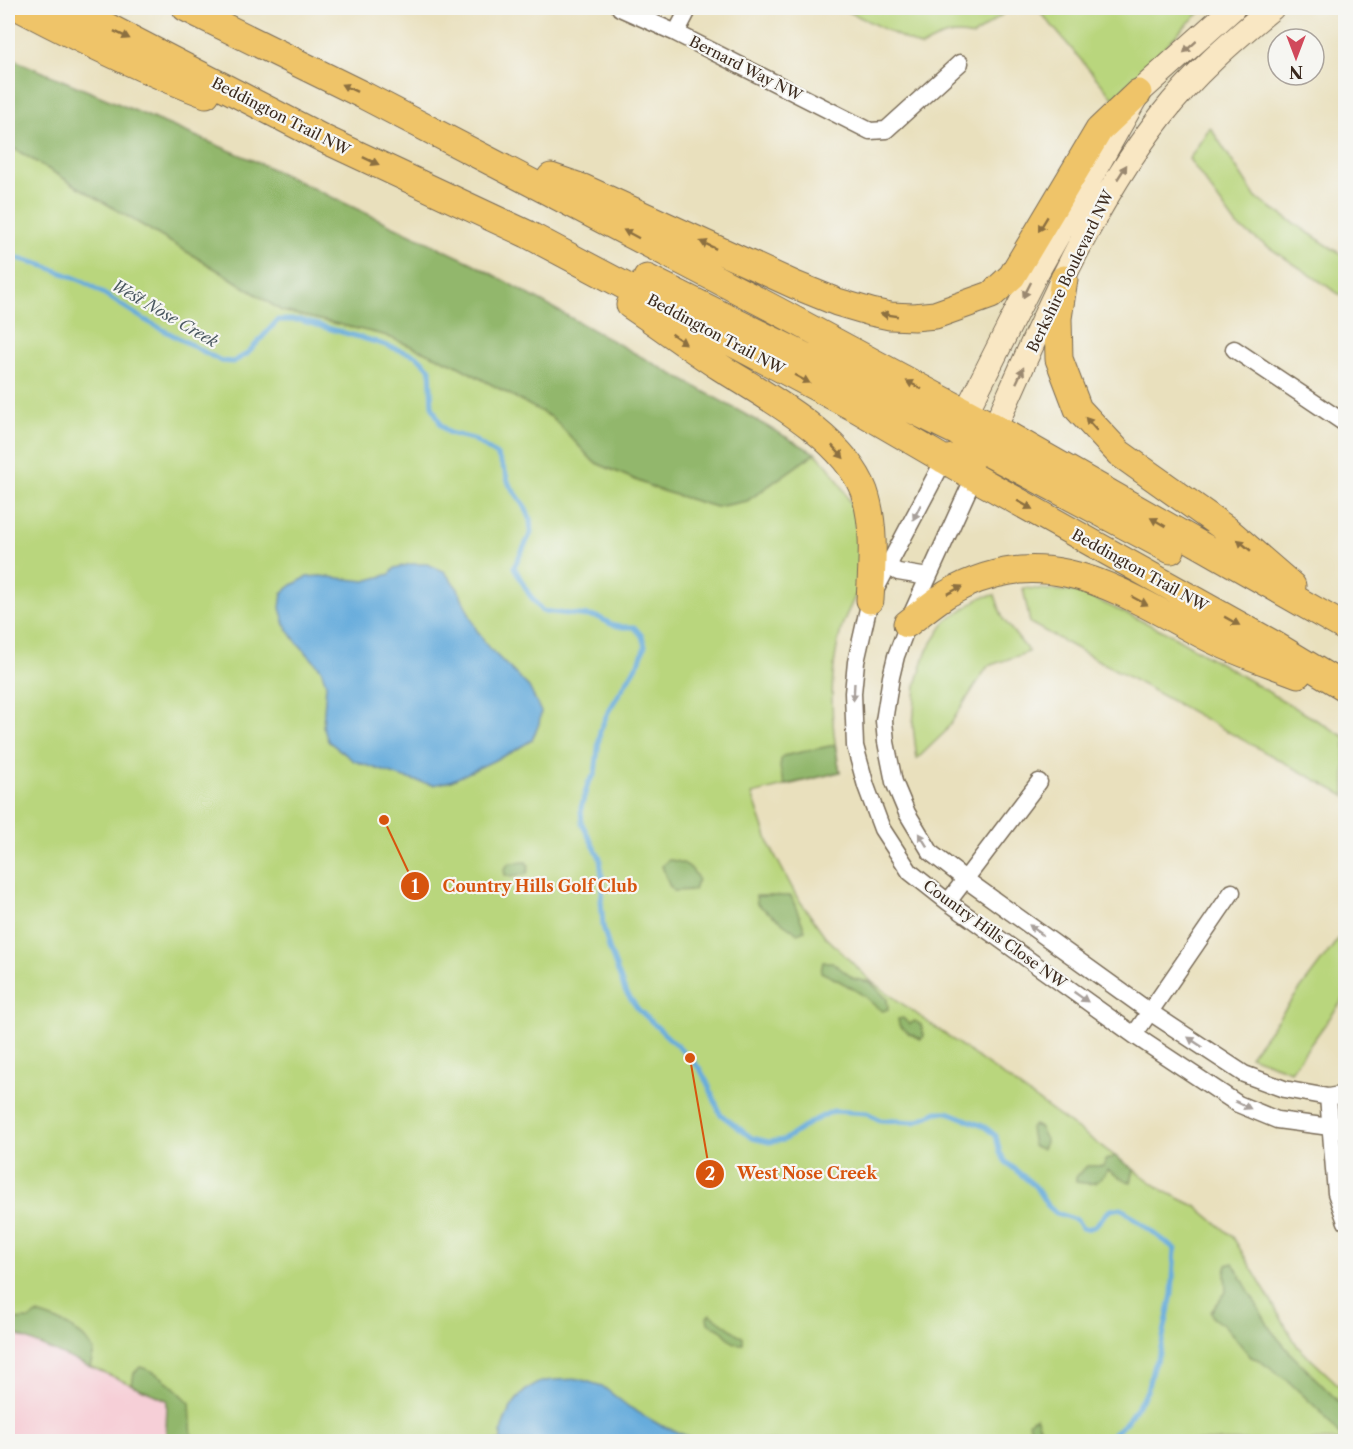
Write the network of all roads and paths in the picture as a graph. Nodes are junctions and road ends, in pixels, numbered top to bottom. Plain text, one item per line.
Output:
1 (20, 8) edge
2 (71, 8) edge
3 (186, 8) edge
4 (620, 8) edge
5 (689, 8) edge
6 (1233, 8) edge
7 (1272, 8) edge
8 (676, 33) junction
9 (960, 63) dead end
10 (1138, 93) junction
11 (324, 139) junction
12 (457, 143) junction
13 (527, 234) junction
14 (1064, 279) junction
15 (1234, 349) dead end
16 (961, 422) junction
17 (1346, 424) edge
18 (990, 440) junction
19 (944, 460) junction
20 (974, 477) junction
21 (880, 562) junction
22 (928, 577) junction
23 (870, 600) joint
24 (907, 624) junction
25 (1341, 626) edge
26 (1346, 688) edge
27 (1346, 694) edge
28 (1039, 782) dead end
29 (965, 879) junction
30 (1233, 892) dead end
31 (948, 902) junction
32 (1150, 1012) junction
33 (1134, 1035) junction
34 (1346, 1094) edge
35 (1328, 1097) junction
36 (1338, 1126) edge
37 (1346, 1222) edge

1 - 11 main road
2 -> 11 main road, Beddington Trail NW
12 -> 3 main road
4 - 8 street, Bernard Way NW
5 - 8 street
6 -> 10 main road, Berkshire Boulevard NW
14 -> 7 main road, Berkshire Boulevard NW
8 - 9 street, Bernard Way NW
10 -> 12 main road
10 -> 16 main road, Berkshire Boulevard NW
11 -> 13 main road, Beddington Trail NW
16 -> 12 main road
13 - 16 main road
13 -> 19 main road, Beddington Trail NW
13 -> 21 main road
18 -> 14 main road, Berkshire Boulevard NW
25 -> 14 main road
15 - 17 street
16 - 18 main road
16 - 19 main road, Berkshire Boulevard NW
18 - 19 main road
18 - 20 main road, Berkshire Boulevard NW
25 -> 18 main road
19 - 20 main road, Beddington Trail NW
19 -> 21 street
20 - 22 street, Country Hills Close NW
20 -> 26 main road, Beddington Trail NW
21 - 22 street
21 - 23 main road
22 - 24 street, Country Hills Close NW
23 -> 31 street, Country Hills Close NW
24 -> 27 main road
29 -> 24 street, Country Hills Close NW
28 - 29 street
29 - 31 street
32 -> 29 street, Country Hills Close NW
30 - 32 street
31 -> 33 street, Country Hills Close NW
32 - 33 street
35 -> 32 street, Country Hills Close NW
33 -> 36 street, Country Hills Close NW
34 - 35 street, Country Hills Close NW
35 - 36 street
36 - 37 street

